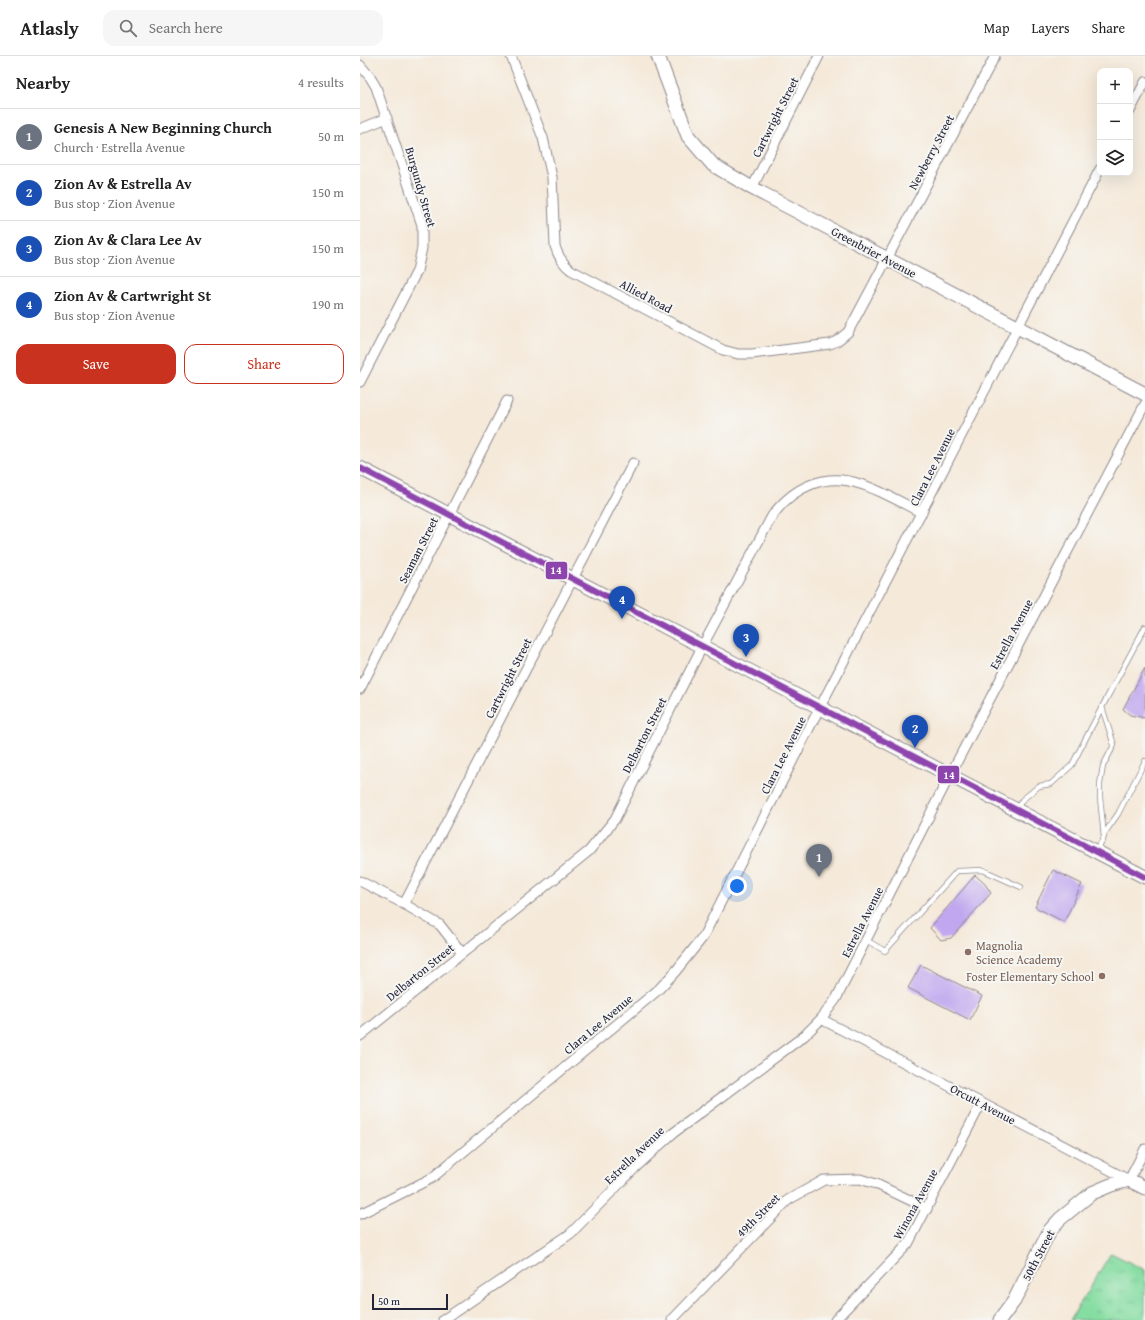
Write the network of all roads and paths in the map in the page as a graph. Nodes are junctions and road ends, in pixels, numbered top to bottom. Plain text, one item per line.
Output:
1 (511, 56) edge
2 (658, 56) edge
3 (820, 56) edge
4 (995, 56) edge
5 (360, 65) edge
6 (1145, 82) edge
7 (1133, 105) edge
8 (387, 118) junction
9 (360, 129) edge
10 (1097, 175) edge
11 (752, 188) junction
12 (888, 259) junction
13 (1017, 328) junction
14 (360, 382) edge
15 (1145, 394) edge
16 (507, 401) dead end
17 (1145, 404) edge
18 (633, 463) dead end
19 (360, 468) edge
20 (922, 513) junction
21 (449, 515) junction
22 (573, 578) junction
23 (1145, 627) edge
24 (702, 646) junction
25 (360, 689) edge
26 (820, 707) junction
27 (1102, 707) junction
28 (1145, 761) edge
29 (950, 775) junction
30 (1017, 810) junction
31 (1104, 834) junction
32 (1097, 851) junction
33 (1145, 877) edge
34 (360, 881) edge
35 (1021, 887) dead end
36 (404, 904) junction
37 (866, 940) junction
38 (462, 953) junction
39 (821, 1019) junction
40 (360, 1036) edge
41 (981, 1104) junction
42 (1145, 1149) edge
43 (1129, 1180) junction
44 (1145, 1188) edge
45 (927, 1209) junction
46 (360, 1214) edge
47 (443, 1320) edge
48 (672, 1320) edge
49 (835, 1320) edge
50 (1000, 1320) edge

1 - 12 street, Allied Road
2 - 11 main road, Greenbrier Avenue
3 - 11 street, Cartwright Street
4 - 12 street, Newberry Street
5 - 8 street, Burgundy Street
6 - 7 street
8 - 9 street
8 - 14 street, Burgundy Street
10 - 13 street, Clara Lee Avenue
11 - 12 main road, Greenbrier Avenue
12 - 13 main road, Greenbrier Avenue
13 - 15 main road, Greenbrier Avenue
13 - 20 street, Clara Lee Avenue
16 - 21 street, Seaman Street
17 - 29 street, Estrella Avenue
18 - 22 street, Cartwright Street
19 - 21 main road
20 - 24 street, Delbarton Street
20 - 26 street, Clara Lee Avenue
21 - 22 main road
21 - 25 street, Seaman Street
22 - 24 main road
22 - 36 street, Cartwright Street
23 - 27 lane
24 - 26 main road
24 - 38 street, Delbarton Street
26 - 29 main road
26 - 46 street, Clara Lee Avenue
27 - 30 lane
27 - 31 lane
28 - 31 lane
29 - 30 main road
29 - 37 street, Estrella Avenue
30 - 32 main road
31 - 32 lane
32 - 33 main road
34 - 36 street
35 - 37 lane
36 - 38 street
37 - 39 street, Estrella Avenue
38 - 40 street, Delbarton Street
39 - 41 street, Orcutt Avenue
39 - 47 street, Estrella Avenue
41 - 43 street, Orcutt Avenue
41 - 45 street, Winona Avenue
42 - 43 street
43 - 44 main road, Orcutt Avenue
43 - 50 main road, 50th Street
45 - 48 street, 49th Street
45 - 49 street, Winona Avenue

